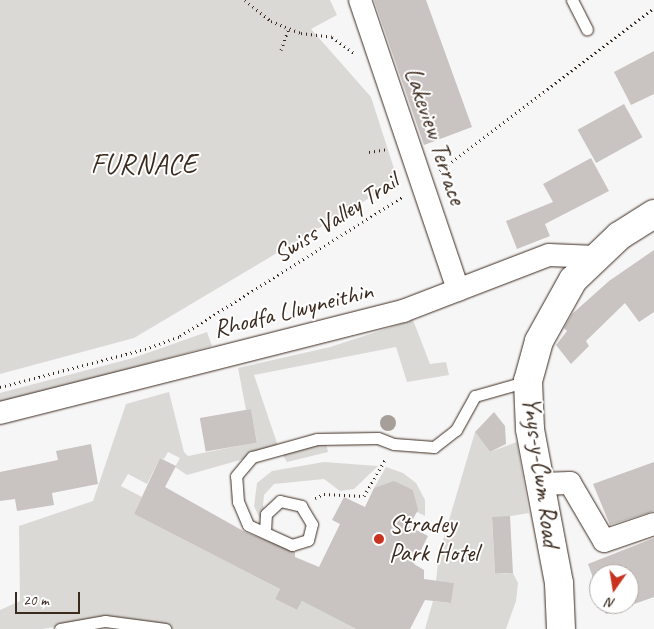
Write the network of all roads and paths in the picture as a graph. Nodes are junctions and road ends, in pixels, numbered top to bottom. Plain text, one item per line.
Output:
1 (245, 0) edge
2 (360, 0) edge
3 (572, 0) edge
4 (654, 8) edge
5 (289, 28) junction
6 (587, 29) dead end
7 (282, 50) dead end
8 (382, 64) junction
9 (422, 184) junction
10 (654, 214) edge
11 (596, 257) junction
12 (458, 290) junction
13 (528, 381) junction
14 (0, 387) edge
15 (0, 413) edge
16 (394, 444) junction
17 (539, 484) junction
18 (324, 494) dead end
19 (654, 524) edge
20 (265, 532) junction
21 (60, 629) edge
22 (166, 629) edge
23 (561, 629) edge

1 - 5 path
2 - 8 street, Lakeview Terrace
3 - 6 lane
4 - 9 path, Swiss Valley Trail
5 - 7 path
5 - 8 path
8 - 9 street, Lakeview Terrace
9 - 12 street, Lakeview Terrace
9 - 14 path, Swiss Valley Trail
10 - 11 main road, Ynys-y-Cwm Road
11 - 12 street, Rhodfa Llwyneithin
11 - 13 main road, Ynys-y-Cwm Road
12 - 15 street, Rhodfa Llwyneithin
13 - 16 lane
13 - 17 main road, Ynys-y-Cwm Road
16 - 18 path
16 - 20 lane
17 - 19 street
17 - 23 main road, Ynys-y-Cwm Road
20 - 20 lane
21 - 22 lane

